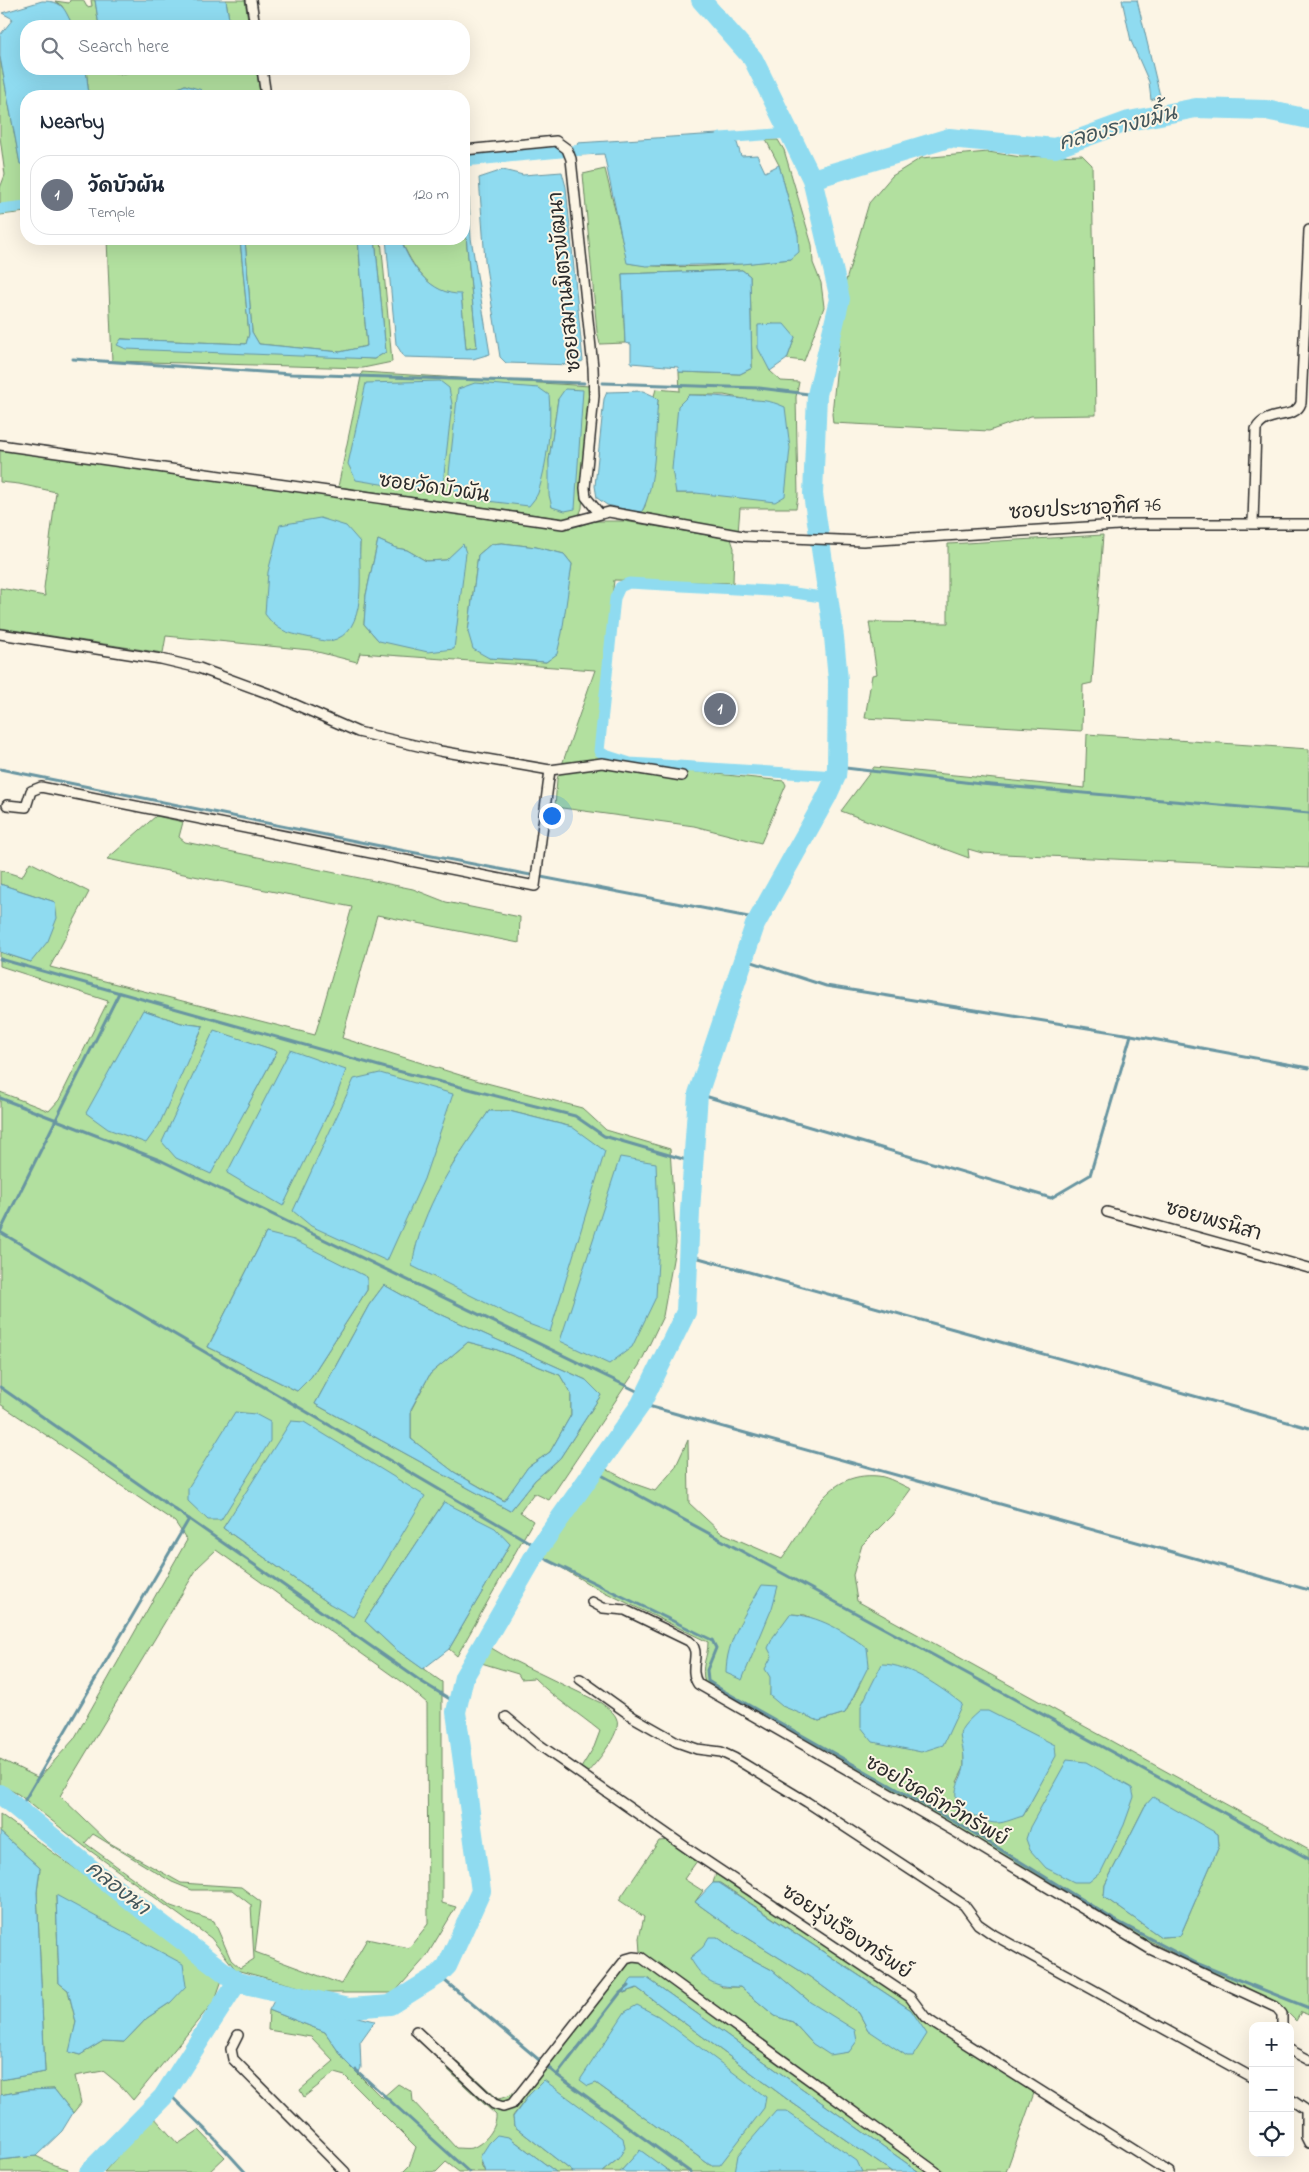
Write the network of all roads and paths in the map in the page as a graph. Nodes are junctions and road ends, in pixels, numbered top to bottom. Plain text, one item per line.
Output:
1 (251, 0) edge
2 (254, 20) edge
3 (263, 75) edge
4 (265, 90) edge
5 (470, 149) edge
6 (1309, 230) edge
7 (0, 445) edge
8 (599, 514) junction
9 (1253, 523) junction
10 (1309, 524) edge
11 (863, 541) joint
12 (0, 634) edge
13 (550, 770) junction
14 (682, 776) dead end
15 (7, 805) dead end
16 (1107, 1212) dead end
17 (1309, 1268) edge
18 (592, 1602) dead end
19 (580, 1679) dead end
20 (506, 1717) dead end
21 (1282, 2022) edge
22 (416, 2031) dead end
23 (238, 2035) dead end
24 (1294, 2052) edge
25 (1309, 2060) edge
26 (1249, 2076) edge
27 (1294, 2102) edge
28 (1309, 2143) edge
29 (345, 2172) edge
30 (936, 2172) edge
31 (1169, 2172) edge

1 - 2 street
3 - 4 street
5 - 8 street, ซอยสมานมิตรพัฒนา
6 - 9 street
7 - 8 street, ซอยวัดบัวผัน
8 - 11 street, ซอยวัดบัวผัน
9 - 10 street, ซอยประชาอุทิศ 76
9 - 11 street, ซอยประชาอุทิศ 76
12 - 13 street
13 - 14 street
13 - 15 street
16 - 17 street, ซอยพรนิสา
18 - 21 street, ซอยโชคดีทวีทรัพย์
19 - 26 street
20 - 31 street, ซอยรุ่งเรืองทรัพย์
22 - 30 street
23 - 29 street
24 - 25 street
27 - 28 street

